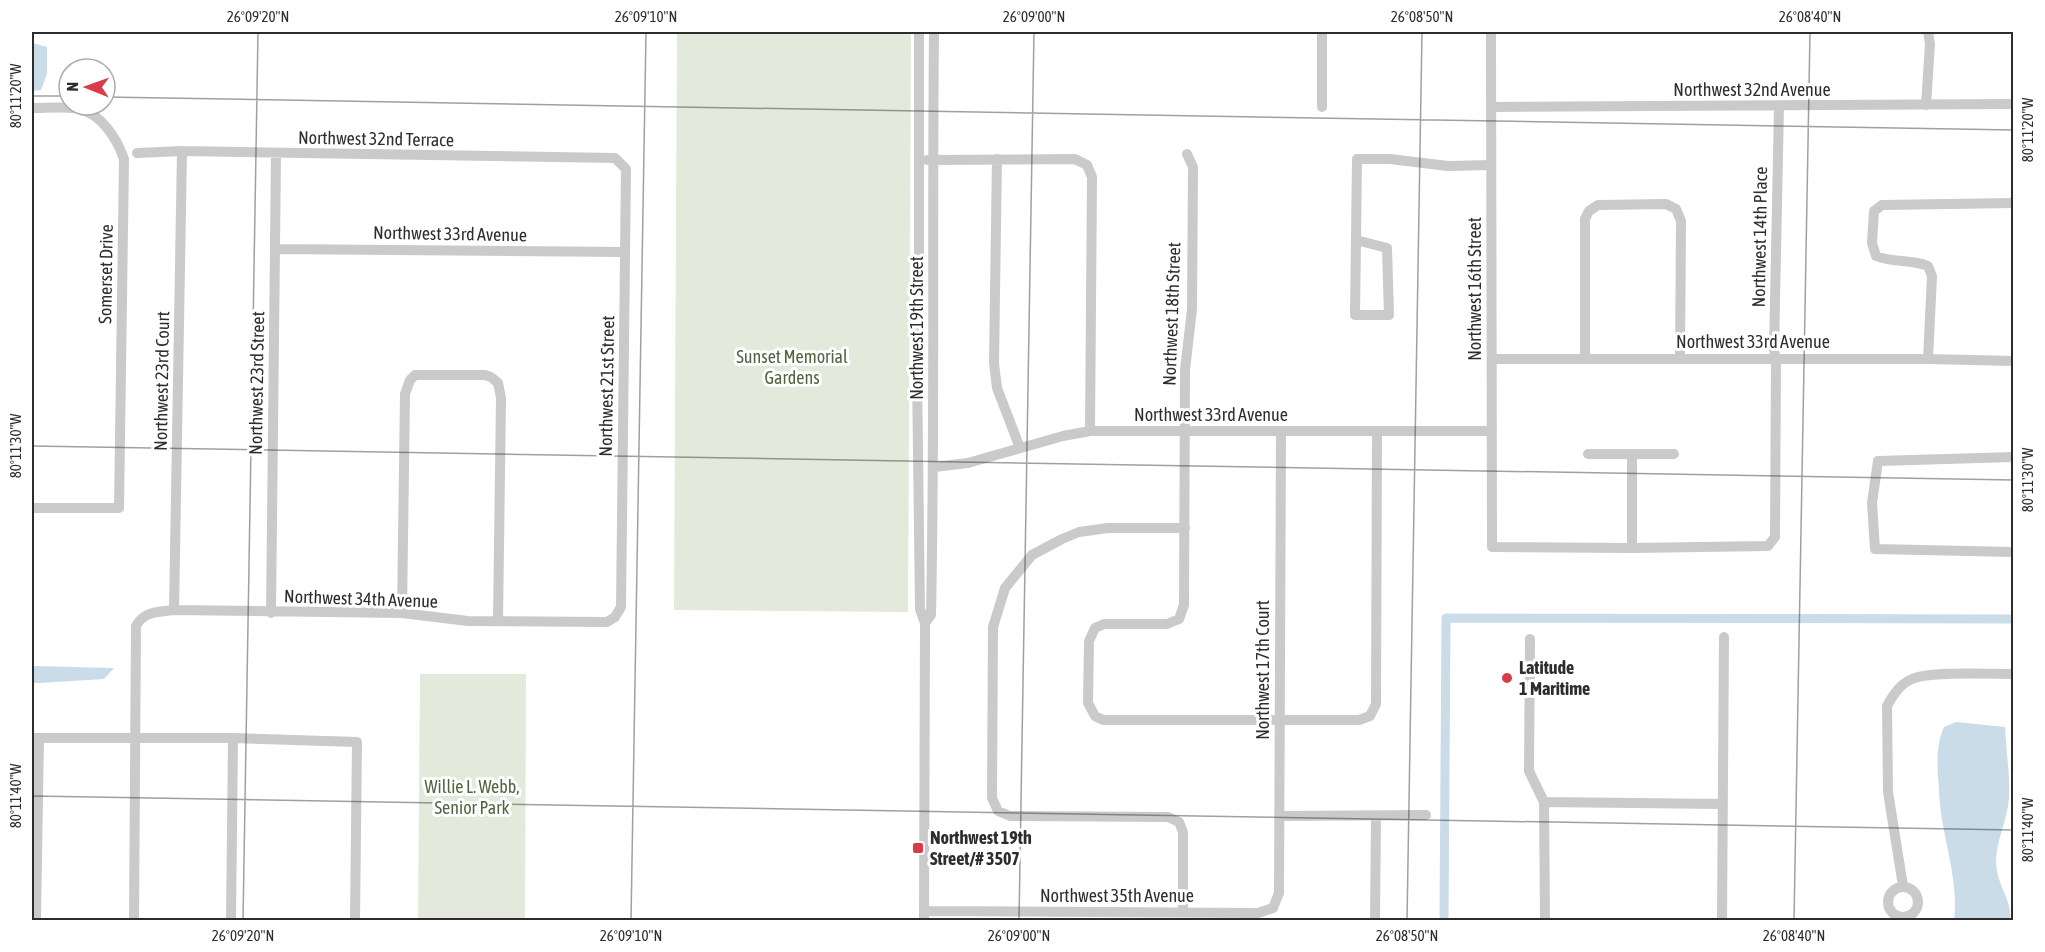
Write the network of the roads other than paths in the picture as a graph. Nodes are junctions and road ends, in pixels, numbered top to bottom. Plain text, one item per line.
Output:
1 (919, 32) edge
2 (934, 32) edge
3 (1322, 32) edge
4 (1491, 32) edge
5 (1928, 32) edge
6 (2013, 104) edge
7 (1926, 105) junction
8 (1779, 106) junction
9 (1322, 107) dead end
10 (1491, 107) junction
11 (32, 108) edge
12 (182, 151) junction
13 (137, 153) dead end
14 (276, 154) junction
15 (1187, 154) dead end
16 (615, 158) joint
17 (997, 159) junction
18 (918, 160) junction
19 (932, 160) junction
20 (1491, 165) junction
21 (2013, 203) edge
22 (1356, 240) junction
23 (275, 249) junction
24 (625, 252) junction
25 (1492, 359) junction
26 (1585, 359) junction
27 (1680, 359) junction
28 (1776, 359) junction
29 (1928, 359) junction
30 (2013, 360) edge
31 (1090, 431) junction
32 (1185, 431) junction
33 (1281, 431) junction
34 (1377, 431) junction
35 (1492, 431) junction
36 (1020, 448) junction
37 (1588, 454) dead end
38 (1632, 454) junction
39 (1674, 454) dead end
40 (2013, 457) edge
41 (934, 467) junction
42 (32, 508) edge
43 (1185, 528) junction
44 (1632, 548) junction
45 (2013, 552) edge
46 (174, 610) junction
47 (271, 613) junction
48 (402, 613) junction
49 (615, 617) joint
50 (498, 621) junction
51 (925, 623) junction
52 (1724, 637) dead end
53 (1530, 639) dead end
54 (2013, 674) edge
55 (1280, 720) junction
56 (35, 738) edge
57 (136, 738) junction
58 (233, 738) junction
59 (1544, 802) junction
60 (1722, 804) junction
61 (1279, 816) junction
62 (1376, 816) junction
63 (1426, 816) dead end
64 (1903, 886) junction
65 (1273, 908) joint
66 (1183, 913) junction
67 (924, 916) edge
68 (992, 916) edge
69 (1089, 916) edge
70 (1903, 919) edge
71 (36, 921) edge
72 (134, 921) edge
73 (231, 921) edge
74 (355, 921) edge
75 (1375, 921) edge
76 (1545, 921) edge
77 (1722, 921) edge

1 - 18 street, Northwest 19th Street
2 - 19 street, Northwest 19th Street
3 - 9 street
4 - 10 street, Northwest 16th Street
5 - 7 street
6 - 7 street, Northwest 32nd Avenue
7 - 8 street, Northwest 32nd Avenue
8 - 10 street, Northwest 32nd Avenue
8 - 28 street, Northwest 14th Place
10 - 20 street, Northwest 16th Street
11 - 42 street, Somerset Drive
12 - 13 street, Northwest 32nd Terrace
12 - 14 street, Northwest 32nd Terrace
12 - 46 street, Northwest 23rd Court
14 - 16 street, Northwest 32nd Terrace
14 - 23 street, Northwest 23rd Street
15 - 32 street, Northwest 18th Street
16 - 24 street, Northwest 21st Street
17 - 19 street
17 - 31 street
17 - 36 street
18 - 19 street
18 - 51 street, Northwest 19th Street
19 - 41 street, Northwest 19th Street
20 - 22 street
20 - 25 street, Northwest 16th Street
21 - 29 street
22 - 22 street
23 - 24 street, Northwest 33rd Avenue
23 - 47 street, Northwest 23rd Street
24 - 49 street, Northwest 21st Street
25 - 26 street, Northwest 33rd Avenue
25 - 35 street, Northwest 16th Street
26 - 27 street, Northwest 33rd Avenue
26 - 27 street
27 - 28 street, Northwest 33rd Avenue
28 - 29 street, Northwest 33rd Avenue
28 - 44 street, Northwest 14th Place
29 - 30 street, Northwest 33rd Avenue
31 - 32 street, Northwest 33rd Avenue
31 - 36 street, Northwest 33rd Avenue
32 - 33 street, Northwest 33rd Avenue
32 - 43 street, Northwest 18th Street
33 - 34 street, Northwest 33rd Avenue
33 - 55 street, Northwest 17th Court
34 - 35 street, Northwest 33rd Avenue
34 - 55 street
35 - 44 street, Northwest 16th Street
36 - 41 street, Northwest 33rd Avenue
37 - 38 street
38 - 39 street
38 - 44 street
40 - 45 street
41 - 51 street, Northwest 19th Street
43 - 55 street, Northwest 18th Street
43 - 66 street
46 - 47 street, Northwest 34th Avenue
46 - 57 street, Northwest 34th Avenue
47 - 48 street, Northwest 34th Avenue
48 - 50 street, Northwest 34th Avenue
48 - 50 street
49 - 50 street, Northwest 34th Avenue
51 - 67 street, Northwest 19th Street
52 - 60 street
53 - 59 street
54 - 64 street
55 - 61 street, Northwest 17th Court
56 - 57 street
56 - 71 street
57 - 58 street
57 - 72 street
58 - 73 street
58 - 74 street
59 - 60 street
59 - 76 street
60 - 77 street
61 - 62 street
61 - 65 street, Northwest 17th Court
62 - 63 street
62 - 75 street
64 - 70 street
64 - 70 street
65 - 66 street, Northwest 35th Avenue
66 - 69 street, Northwest 35th Avenue
67 - 68 street, Northwest 35th Avenue
68 - 69 street, Northwest 35th Avenue

